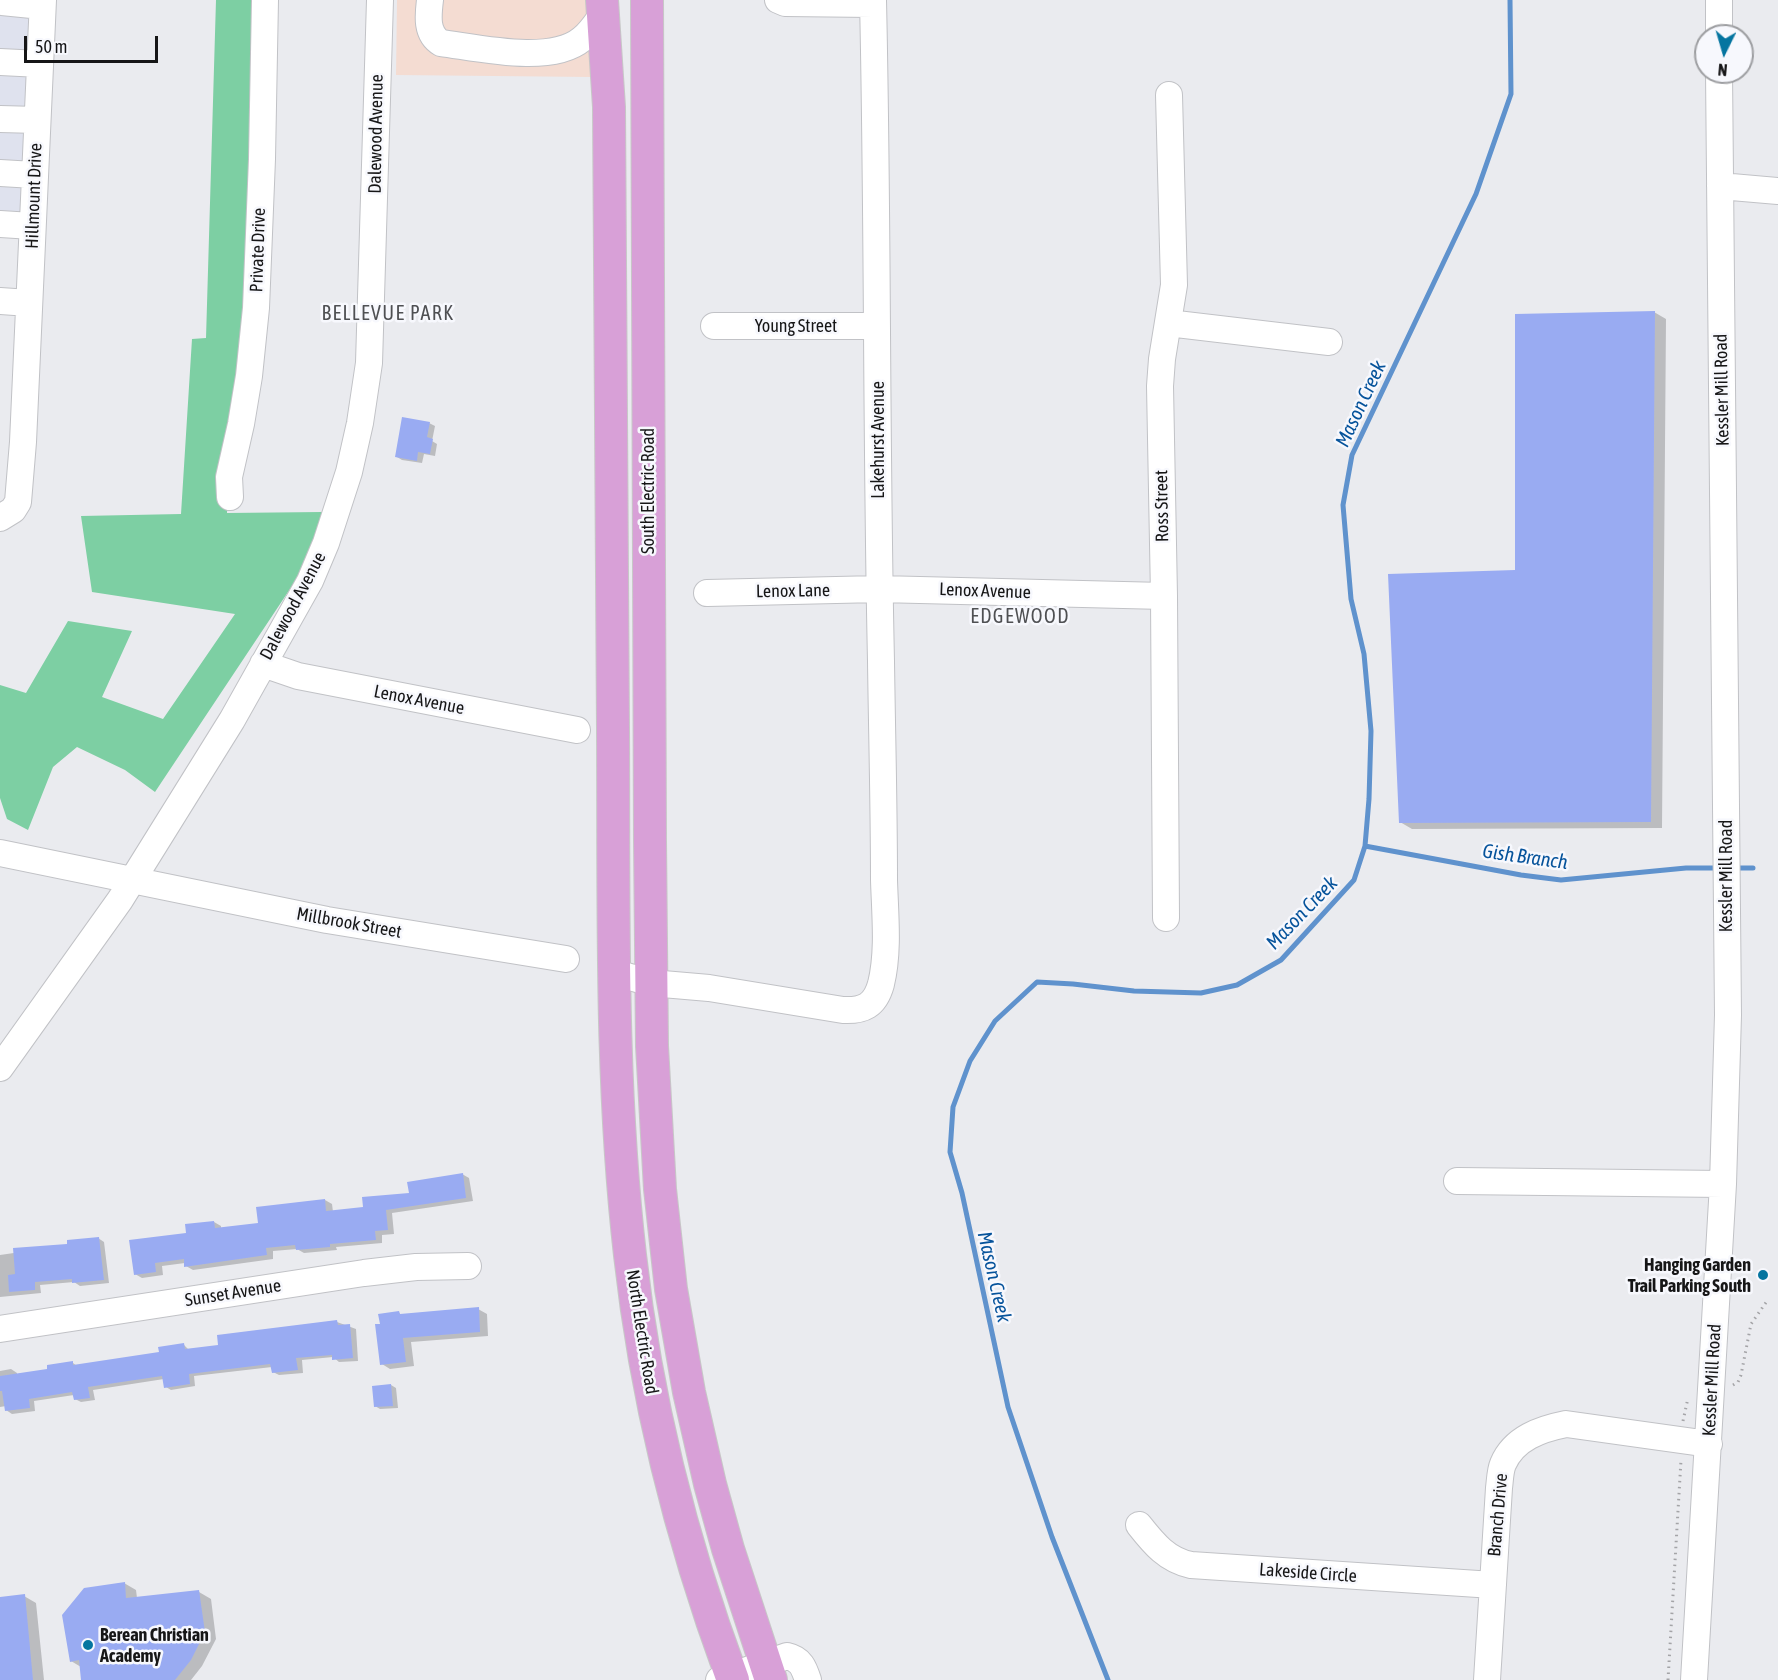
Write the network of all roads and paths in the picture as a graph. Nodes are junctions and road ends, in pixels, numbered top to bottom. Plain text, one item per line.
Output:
1 (265, 0) edge
2 (380, 0) edge
3 (430, 0) edge
4 (647, 0) edge
5 (778, 0) edge
6 (1719, 0) edge
7 (873, 2) edge
8 (2, 3) dead end
9 (43, 3) edge
10 (603, 7) edge
11 (1719, 24) edge
12 (0, 62) edge
13 (40, 64) junction
14 (1719, 84) edge
15 (1169, 95) dead end
16 (0, 119) edge
17 (37, 120) junction
18 (0, 173) edge
19 (34, 175) junction
20 (1720, 186) junction
21 (1778, 191) edge
22 (0, 224) edge
23 (32, 226) junction
24 (0, 302) edge
25 (29, 303) junction
26 (1168, 323) junction
27 (714, 326) dead end
28 (877, 326) junction
29 (1329, 342) dead end
30 (230, 497) dead end
31 (0, 518) edge
32 (879, 589) junction
33 (706, 593) dead end
34 (1164, 596) junction
35 (263, 664) junction
36 (577, 730) dead end
37 (0, 853) edge
38 (133, 879) junction
39 (1166, 918) dead end
40 (566, 960) dead end
41 (616, 973) junction
42 (651, 983) junction
43 (0, 1068) edge
44 (1457, 1181) dead end
45 (1723, 1184) junction
46 (468, 1266) dead end
47 (1767, 1301) dead end
48 (0, 1329) edge
49 (1726, 1388) dead end
50 (1695, 1391) dead end
51 (1682, 1440) junction
52 (1708, 1444) junction
53 (1138, 1525) dead end
54 (1492, 1585) junction
55 (768, 1671) edge
56 (728, 1678) edge
57 (808, 1680) edge
58 (1487, 1680) edge
59 (1668, 1680) edge
60 (1694, 1680) edge

1 - 30 street, Private Drive
2 - 35 street, Dalewood Avenue
3 - 10 street
4 - 42 main road, South Electric Road
5 - 7 street
6 - 11 street
7 - 28 street, Lakehurst Avenue
8 - 9 street
9 - 13 street, Hillmount Drive
10 - 41 main road, South Electric Road
12 - 13 street
13 - 17 street, Hillmount Drive
14 - 20 street, Kessler Mill Road
15 - 26 street, Ross Street
16 - 17 street
17 - 19 street, Hillmount Drive
18 - 19 street
19 - 23 street, Hillmount Drive
20 - 21 street
20 - 45 street, Kessler Mill Road
22 - 23 street
23 - 25 street, Hillmount Drive
24 - 25 street
25 - 31 street, Hillmount Drive
26 - 29 street
26 - 34 street, Ross Street
27 - 28 street, Young Street
28 - 32 street, Lakehurst Avenue
32 - 33 street, Lenox Lane
32 - 34 street, Lenox Avenue
32 - 42 street, Lakehurst Avenue
34 - 39 street, Ross Street
35 - 36 street, Lenox Avenue
35 - 38 street, Dalewood Avenue
37 - 38 street, Millbrook Street
38 - 40 street, Millbrook Street
38 - 43 street, Dalewood Avenue
41 - 42 street
41 - 56 main road, North Electric Road
42 - 55 main road, North Electric Road
44 - 45 street
45 - 52 street, Kessler Mill Road
46 - 48 street, Sunset Avenue
47 - 49 path
50 - 51 path
51 - 52 street, Branch Drive
51 - 54 street, Branch Drive
51 - 59 path
52 - 60 street, Kessler Mill Road
53 - 54 street, Lakeside Circle
54 - 58 street, Branch Drive
55 - 56 street
55 - 57 street

